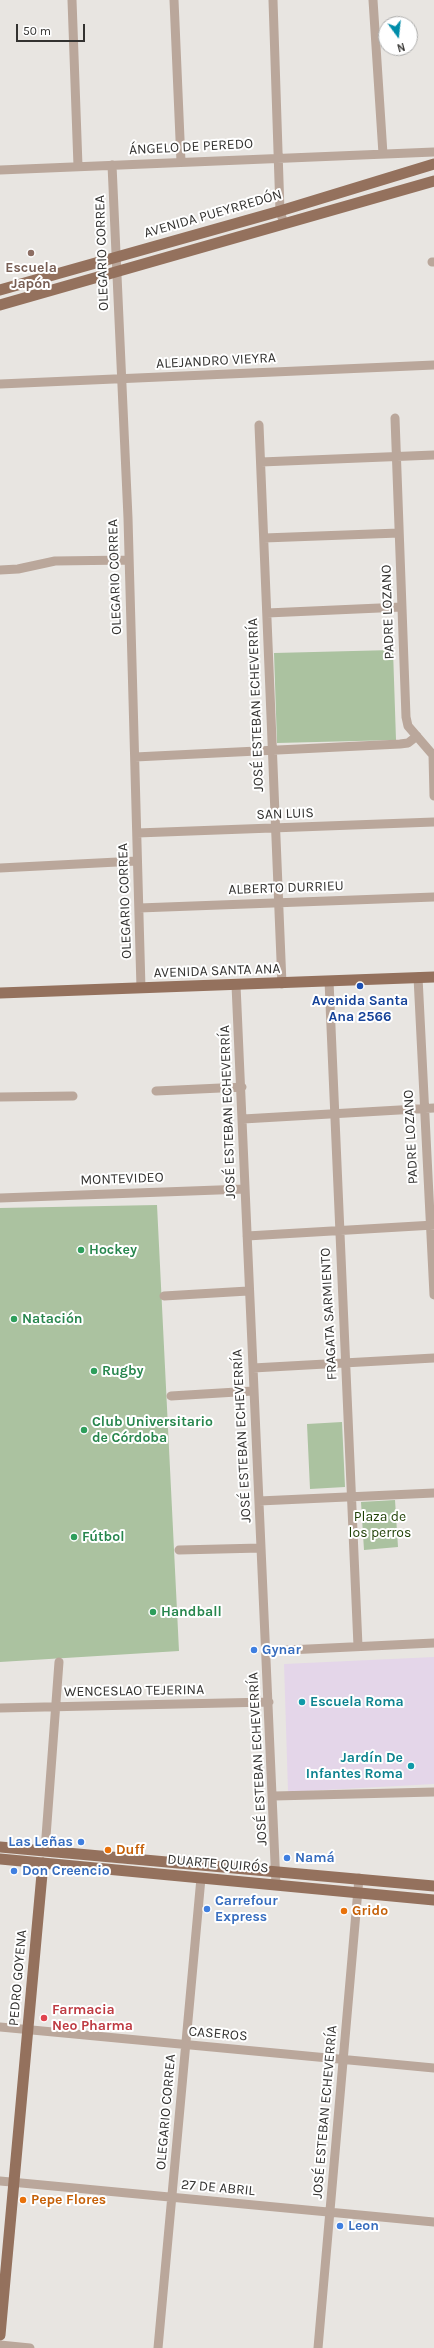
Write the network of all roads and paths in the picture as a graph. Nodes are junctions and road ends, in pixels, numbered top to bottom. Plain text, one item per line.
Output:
1 (72, 0) edge
2 (174, 0) edge
3 (273, 0) edge
4 (373, 0) edge
5 (434, 152) edge
6 (383, 154) junction
7 (278, 157) junction
8 (180, 162) junction
9 (434, 164) edge
10 (112, 165) junction
11 (78, 166) junction
12 (0, 170) edge
13 (434, 181) edge
14 (280, 211) junction
15 (284, 224) junction
16 (115, 258) junction
17 (116, 272) junction
18 (0, 290) edge
19 (0, 305) edge
20 (434, 365) edge
21 (121, 379) junction
22 (0, 384) edge
23 (395, 418) dead end
24 (259, 425) dead end
25 (434, 455) edge
26 (396, 457) junction
27 (261, 462) junction
28 (399, 533) junction
29 (264, 538) junction
30 (129, 560) junction
31 (0, 570) edge
32 (402, 607) junction
33 (267, 613) junction
34 (417, 736) junction
35 (272, 750) junction
36 (134, 757) junction
37 (434, 796) edge
38 (434, 822) edge
39 (276, 828) junction
40 (137, 833) junction
41 (137, 861) junction
42 (0, 868) edge
43 (434, 897) edge
44 (278, 902) junction
45 (139, 908) junction
46 (418, 977) junction
47 (434, 977) edge
48 (329, 980) junction
49 (282, 984) junction
50 (236, 985) junction
51 (141, 988) junction
52 (0, 993) edge
53 (242, 1088) junction
54 (156, 1091) dead end
55 (73, 1096) dead end
56 (0, 1097) edge
57 (434, 1108) edge
58 (424, 1109) junction
59 (334, 1113) junction
60 (243, 1119) junction
61 (245, 1189) junction
62 (0, 1198) edge
63 (432, 1225) edge
64 (339, 1231) junction
65 (247, 1236) junction
66 (248, 1291) junction
67 (434, 1295) edge
68 (164, 1296) dead end
69 (434, 1358) edge
70 (345, 1363) junction
71 (253, 1368) junction
72 (253, 1391) junction
73 (171, 1396) dead end
74 (434, 1493) edge
75 (352, 1496) junction
76 (259, 1501) junction
77 (261, 1548) junction
78 (179, 1550) dead end
79 (434, 1643) edge
80 (358, 1646) junction
81 (267, 1651) junction
82 (59, 1662) dead end
83 (269, 1702) junction
84 (56, 1707) junction
85 (0, 1708) edge
86 (434, 1792) edge
87 (274, 1796) junction
88 (0, 1847) edge
89 (45, 1850) junction
90 (0, 1859) edge
91 (43, 1863) junction
92 (277, 1871) junction
93 (201, 1878) junction
94 (359, 1878) junction
95 (276, 1885) junction
96 (434, 1886) edge
97 (358, 1893) junction
98 (434, 1900) edge
99 (0, 2027) edge
100 (28, 2030) junction
101 (186, 2045) junction
102 (344, 2059) junction
103 (434, 2068) edge
104 (0, 2181) edge
105 (14, 2182) junction
106 (172, 2197) junction
107 (330, 2212) junction
108 (434, 2222) edge
109 (0, 2335) edge
110 (0, 2345) edge
111 (30, 2348) edge
112 (158, 2348) edge
113 (318, 2348) edge

1 - 11 street
2 - 8 street
3 - 7 street
4 - 6 street
5 - 6 street, ÁNGELO DE PEREDO
6 - 7 street, ÁNGELO DE PEREDO
7 - 8 street, ÁNGELO DE PEREDO
7 - 14 street
8 - 10 street, ÁNGELO DE PEREDO
9 - 14 main road, AVENIDA PUEYRREDÓN
10 - 11 street, ÁNGELO DE PEREDO
10 - 16 street, OLEGARIO CORREA
11 - 12 street, ÁNGELO DE PEREDO
13 - 15 main road, AVENIDA PUEYRREDÓN
14 - 15 street
14 - 16 main road, AVENIDA PUEYRREDÓN
15 - 17 main road, AVENIDA PUEYRREDÓN
16 - 17 street, OLEGARIO CORREA
16 - 18 main road, AVENIDA PUEYRREDÓN
17 - 19 main road, AVENIDA PUEYRREDÓN
17 - 21 street, OLEGARIO CORREA
20 - 21 street, ALEJANDRO VIEYRA
21 - 22 street, ALEJANDRO VIEYRA
21 - 30 street, OLEGARIO CORREA
23 - 26 street, PADRE LOZANO
24 - 27 street, JOSÉ ESTEBAN ECHEVERRÍA
25 - 26 street
26 - 27 street
26 - 28 street, PADRE LOZANO
27 - 29 street, JOSÉ ESTEBAN ECHEVERRÍA
28 - 29 street
28 - 32 street, PADRE LOZANO
29 - 33 street, JOSÉ ESTEBAN ECHEVERRÍA
30 - 31 street
30 - 36 street, OLEGARIO CORREA
32 - 33 street
32 - 34 street, PADRE LOZANO
33 - 35 street, JOSÉ ESTEBAN ECHEVERRÍA
34 - 35 street
34 - 37 street, PADRE LOZANO
35 - 36 street
35 - 39 street, JOSÉ ESTEBAN ECHEVERRÍA
36 - 40 street, OLEGARIO CORREA
38 - 39 street, SAN LUIS
39 - 40 street, SAN LUIS
39 - 44 street, JOSÉ ESTEBAN ECHEVERRÍA
40 - 41 street, OLEGARIO CORREA
41 - 42 street
41 - 45 street, OLEGARIO CORREA
43 - 44 street, ALBERTO DURRIEU
44 - 45 street, ALBERTO DURRIEU
44 - 49 street, JOSÉ ESTEBAN ECHEVERRÍA
45 - 51 street, OLEGARIO CORREA
46 - 47 main road, AVENIDA SANTA ANA
46 - 48 main road, AVENIDA SANTA ANA
46 - 58 street, PADRE LOZANO
48 - 49 main road, AVENIDA SANTA ANA
48 - 59 street, FRAGATA SARMIENTO
49 - 50 main road, AVENIDA SANTA ANA
50 - 51 main road, AVENIDA SANTA ANA
50 - 53 street, JOSÉ ESTEBAN ECHEVERRÍA
51 - 52 main road, AVENIDA SANTA ANA
53 - 54 street
53 - 60 street, JOSÉ ESTEBAN ECHEVERRÍA
55 - 56 street
57 - 58 street
58 - 59 street
58 - 63 street, PADRE LOZANO
59 - 60 street
59 - 64 street, FRAGATA SARMIENTO
60 - 61 street, JOSÉ ESTEBAN ECHEVERRÍA
61 - 62 street, MONTEVIDEO
61 - 65 street, JOSÉ ESTEBAN ECHEVERRÍA
63 - 64 street
63 - 67 street, PADRE LOZANO
64 - 65 street
64 - 70 street, FRAGATA SARMIENTO
65 - 66 street, JOSÉ ESTEBAN ECHEVERRÍA
66 - 68 street
66 - 71 street, JOSÉ ESTEBAN ECHEVERRÍA
69 - 70 street
70 - 71 street
70 - 75 street, FRAGATA SARMIENTO
71 - 72 street, JOSÉ ESTEBAN ECHEVERRÍA
72 - 73 street
72 - 76 street, JOSÉ ESTEBAN ECHEVERRÍA
74 - 75 street
75 - 76 street
75 - 80 street, FRAGATA SARMIENTO
76 - 77 street, JOSÉ ESTEBAN ECHEVERRÍA
77 - 78 street
77 - 81 street, JOSÉ ESTEBAN ECHEVERRÍA
79 - 80 street
80 - 81 street
81 - 83 street, JOSÉ ESTEBAN ECHEVERRÍA
82 - 84 street
83 - 84 street, WENCESLAO TEJERINA
83 - 87 street, JOSÉ ESTEBAN ECHEVERRÍA
84 - 85 street, WENCESLAO TEJERINA
84 - 89 street
86 - 87 street
87 - 92 street, JOSÉ ESTEBAN ECHEVERRÍA
88 - 89 main road, DUARTE QUIRÓS
89 - 92 main road, DUARTE QUIRÓS
90 - 91 main road, DUARTE QUIRÓS
91 - 93 main road, DUARTE QUIRÓS
91 - 100 main road, PEDRO GOYENA
92 - 94 main road, DUARTE QUIRÓS
92 - 95 street, JOSÉ ESTEBAN ECHEVERRÍA
93 - 95 main road, DUARTE QUIRÓS
93 - 101 street, OLEGARIO CORREA
94 - 96 main road, DUARTE QUIRÓS
94 - 97 street, JOSÉ ESTEBAN ECHEVERRÍA
95 - 97 main road, DUARTE QUIRÓS
97 - 98 main road, DUARTE QUIRÓS
97 - 102 street, JOSÉ ESTEBAN ECHEVERRÍA
99 - 100 street, CASEROS
100 - 101 street, CASEROS
100 - 105 main road, PEDRO GOYENA
101 - 102 street, CASEROS
101 - 106 street, OLEGARIO CORREA
102 - 103 street, CASEROS
102 - 107 street, JOSÉ ESTEBAN ECHEVERRÍA
104 - 105 street, 27 DE ABRIL
105 - 106 street, 27 DE ABRIL
105 - 109 main road, PEDRO GOYENA
106 - 107 street, 27 DE ABRIL
106 - 112 street, OLEGARIO CORREA
107 - 108 street, 27 DE ABRIL
107 - 113 street, JOSÉ ESTEBAN ECHEVERRÍA
110 - 111 street

